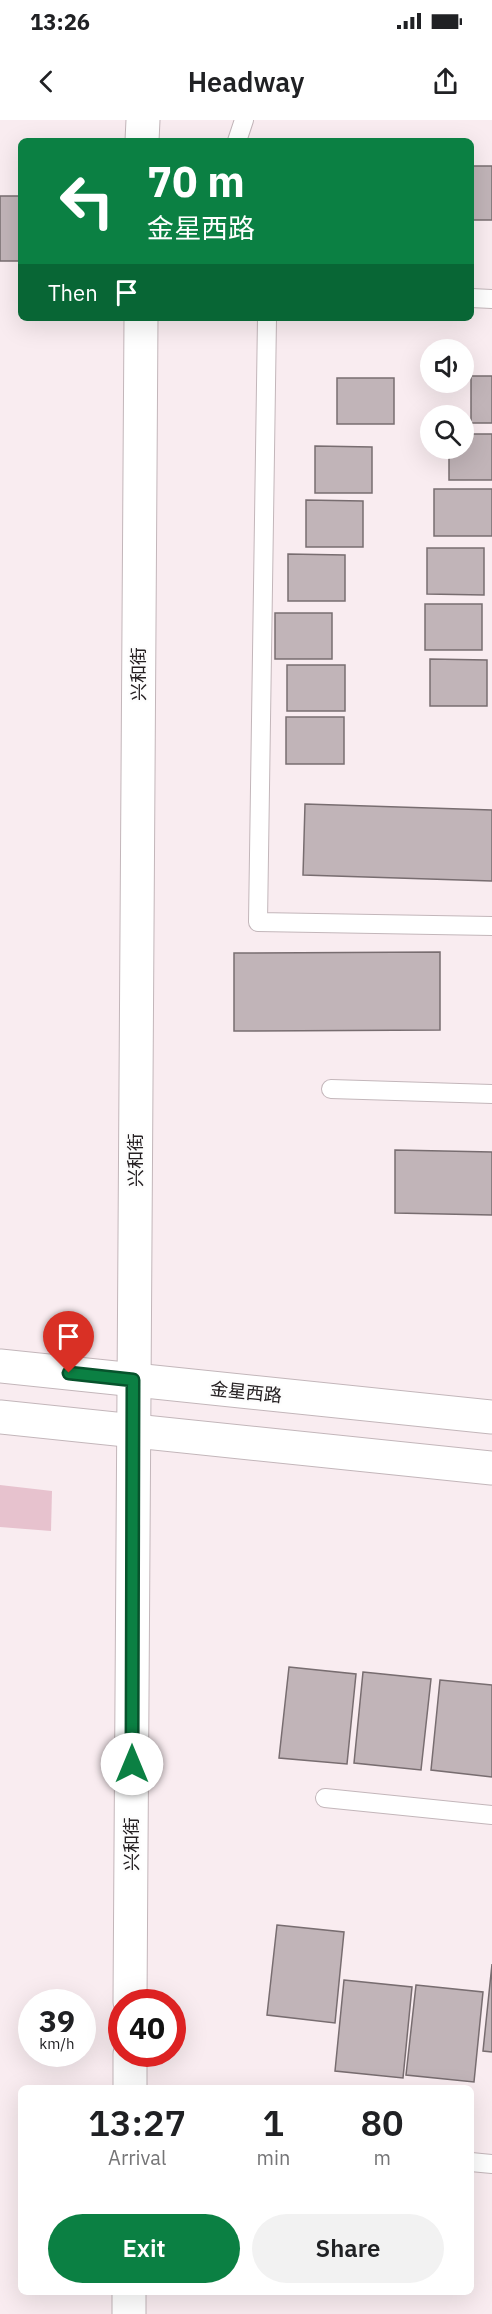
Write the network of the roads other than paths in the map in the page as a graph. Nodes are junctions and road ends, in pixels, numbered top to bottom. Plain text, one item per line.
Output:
1 (143, 120) edge
2 (244, 120) edge
3 (142, 138) edge
4 (238, 138) edge
5 (474, 298) edge
6 (492, 298) edge
7 (141, 321) edge
8 (267, 321) edge
9 (492, 926) edge
10 (331, 1089) dead end
11 (492, 1094) edge
12 (0, 1366) edge
13 (133, 1380) junction
14 (0, 1417) edge
15 (492, 1417) edge
16 (133, 1431) junction
17 (492, 1468) edge
18 (325, 1798) dead end
19 (492, 1815) edge
20 (130, 1989) edge
21 (130, 2067) edge
22 (130, 2085) edge
23 (474, 2162) edge
24 (492, 2164) edge
25 (129, 2295) edge
26 (129, 2314) edge

1 - 3 street
2 - 4 lane
5 - 6 lane
7 - 13 street, 兴和街
8 - 9 lane
10 - 11 lane
12 - 13 street, 金星西路
13 - 15 street, 金星西路
13 - 16 street, 兴和街
14 - 16 street
16 - 17 street
16 - 20 street, 兴和街
18 - 19 lane
21 - 22 street
23 - 24 lane
25 - 26 street

